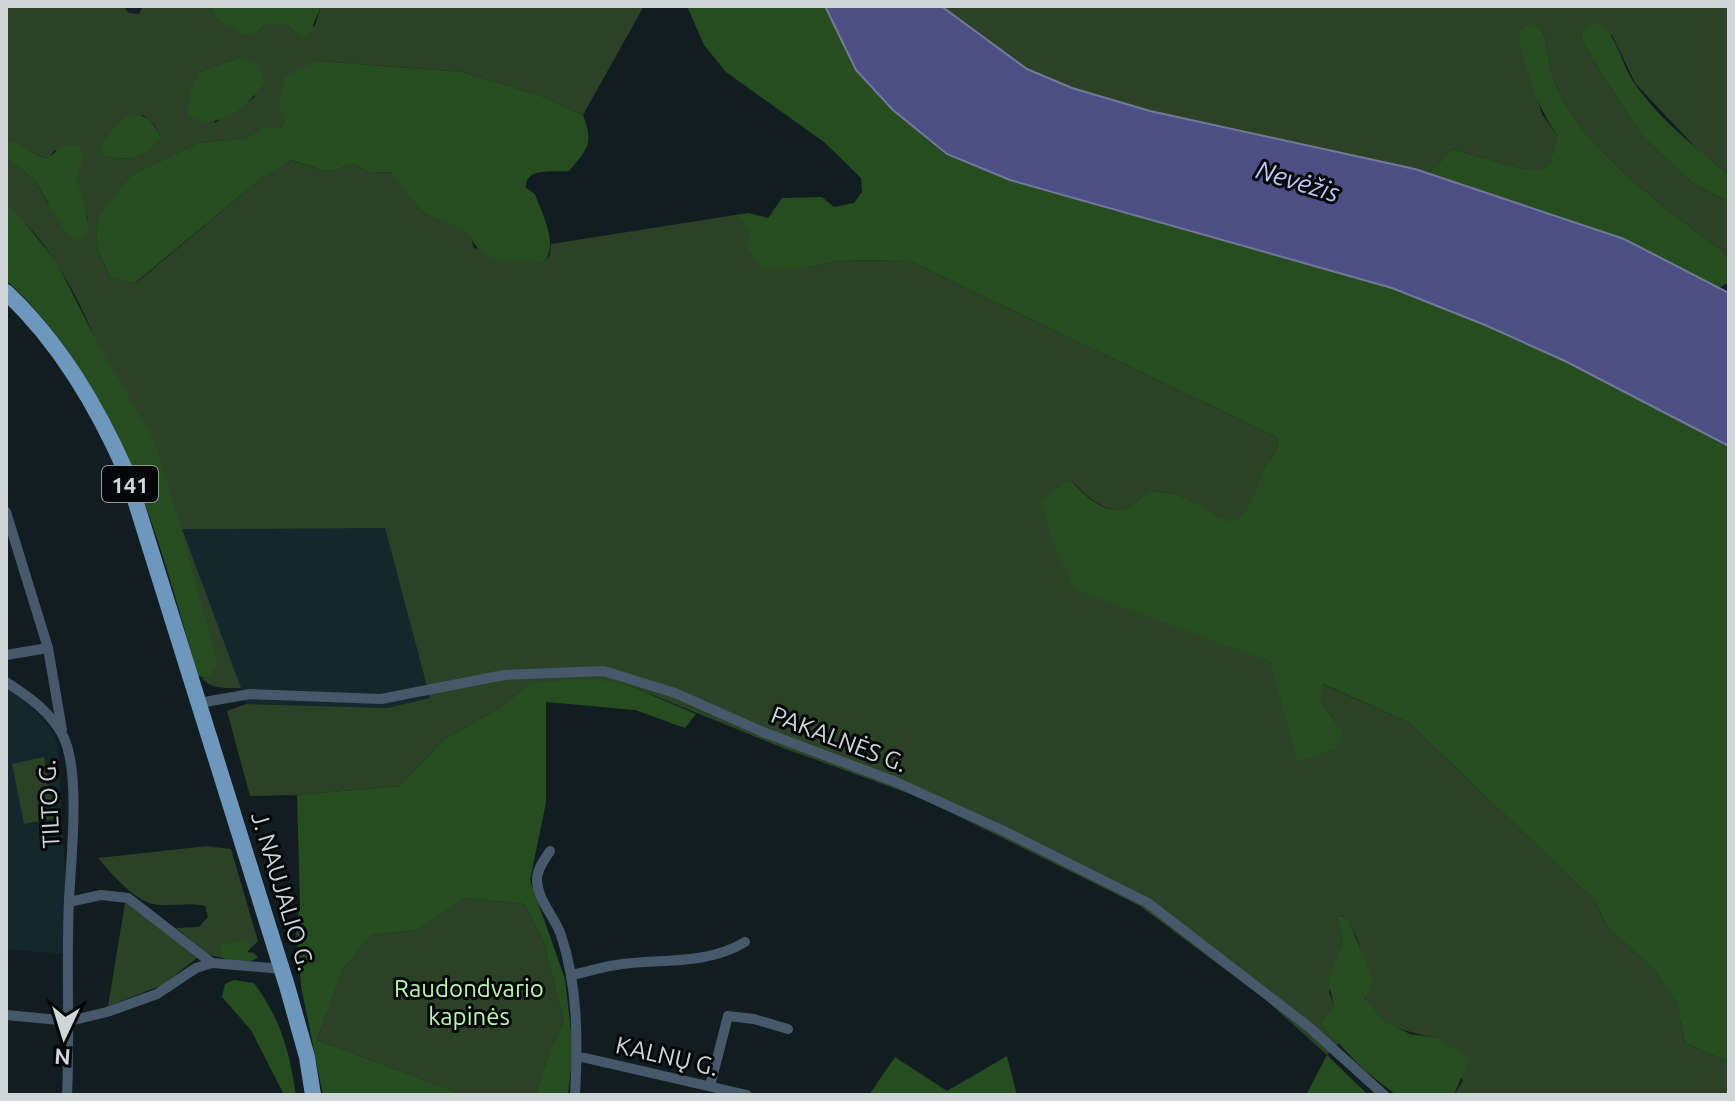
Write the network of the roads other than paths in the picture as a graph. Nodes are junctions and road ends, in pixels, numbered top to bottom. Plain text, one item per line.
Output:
1 (6, 292) edge
2 (6, 512) edge
3 (48, 648) junction
4 (6, 655) edge
5 (6, 682) edge
6 (199, 703) junction
7 (64, 736) junction
8 (550, 851) dead end
9 (69, 902) junction
10 (745, 942) dead end
11 (212, 963) junction
12 (282, 969) junction
13 (572, 975) junction
14 (6, 1015) edge
15 (70, 1021) junction
16 (788, 1029) dead end
17 (577, 1056) junction
18 (710, 1086) junction
19 (67, 1095) edge
20 (313, 1095) edge
21 (575, 1095) edge
22 (747, 1095) edge
23 (1384, 1095) edge

1 - 6 main road, 141
2 - 3 street
3 - 4 street
3 - 7 street
5 - 7 street, TILTO G.
6 - 12 main road, J. NAUJALIO G. / 141
6 - 23 street, PAKALNĖS G.
7 - 9 street, TILTO G.
8 - 13 street
9 - 11 street
9 - 15 street, TILTO G.
10 - 13 street
11 - 12 street
11 - 15 street
12 - 20 main road, J. NAUJALIO G. / 141
13 - 17 street
14 - 15 street
15 - 19 street, TILTO G.
16 - 18 street
17 - 18 street, KALNŲ G.
17 - 21 street
18 - 22 street, KALNŲ G.

